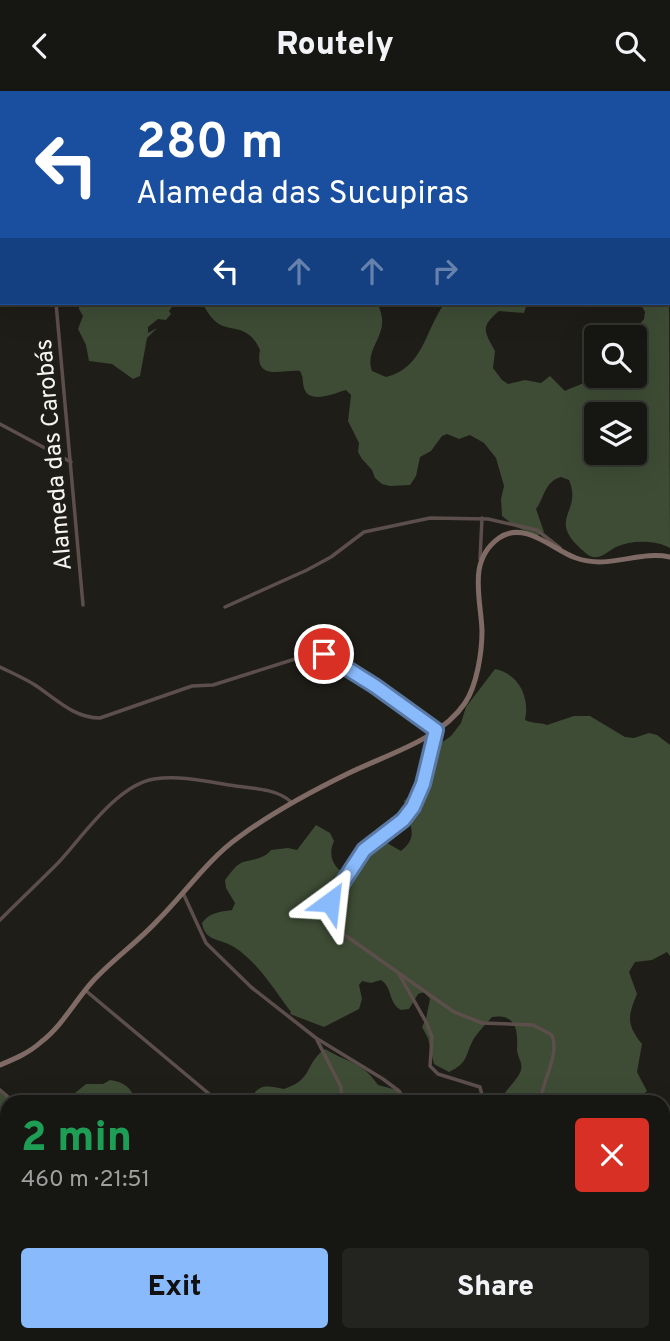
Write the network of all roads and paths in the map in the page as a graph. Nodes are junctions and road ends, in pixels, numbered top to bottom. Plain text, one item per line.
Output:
1 (56, 305) edge
2 (0, 424) edge
3 (71, 462) junction
4 (482, 519) junction
5 (564, 552) junction
6 (670, 557) edge
7 (480, 561) junction
8 (83, 605) dead end
9 (225, 607) dead end
10 (0, 667) edge
11 (436, 730) junction
12 (292, 803) junction
13 (183, 893) junction
14 (0, 920) edge
15 (397, 972) junction
16 (85, 990) junction
17 (316, 1038) junction
18 (0, 1065) edge
19 (210, 1095) edge
20 (342, 1095) edge
21 (402, 1095) edge
22 (482, 1095) edge
23 (541, 1095) edge

1 - 3 street, Alameda das Carobás
2 - 3 street
3 - 8 street, Alameda das Carobás
4 - 5 street
4 - 7 street
4 - 9 street
5 - 6 street
5 - 7 street
7 - 11 street
10 - 11 street
11 - 12 street
11 - 15 street
12 - 13 street
12 - 14 street
13 - 16 street
13 - 17 street
15 - 22 street
15 - 23 street
16 - 18 street
16 - 19 street
17 - 20 street
17 - 21 street

